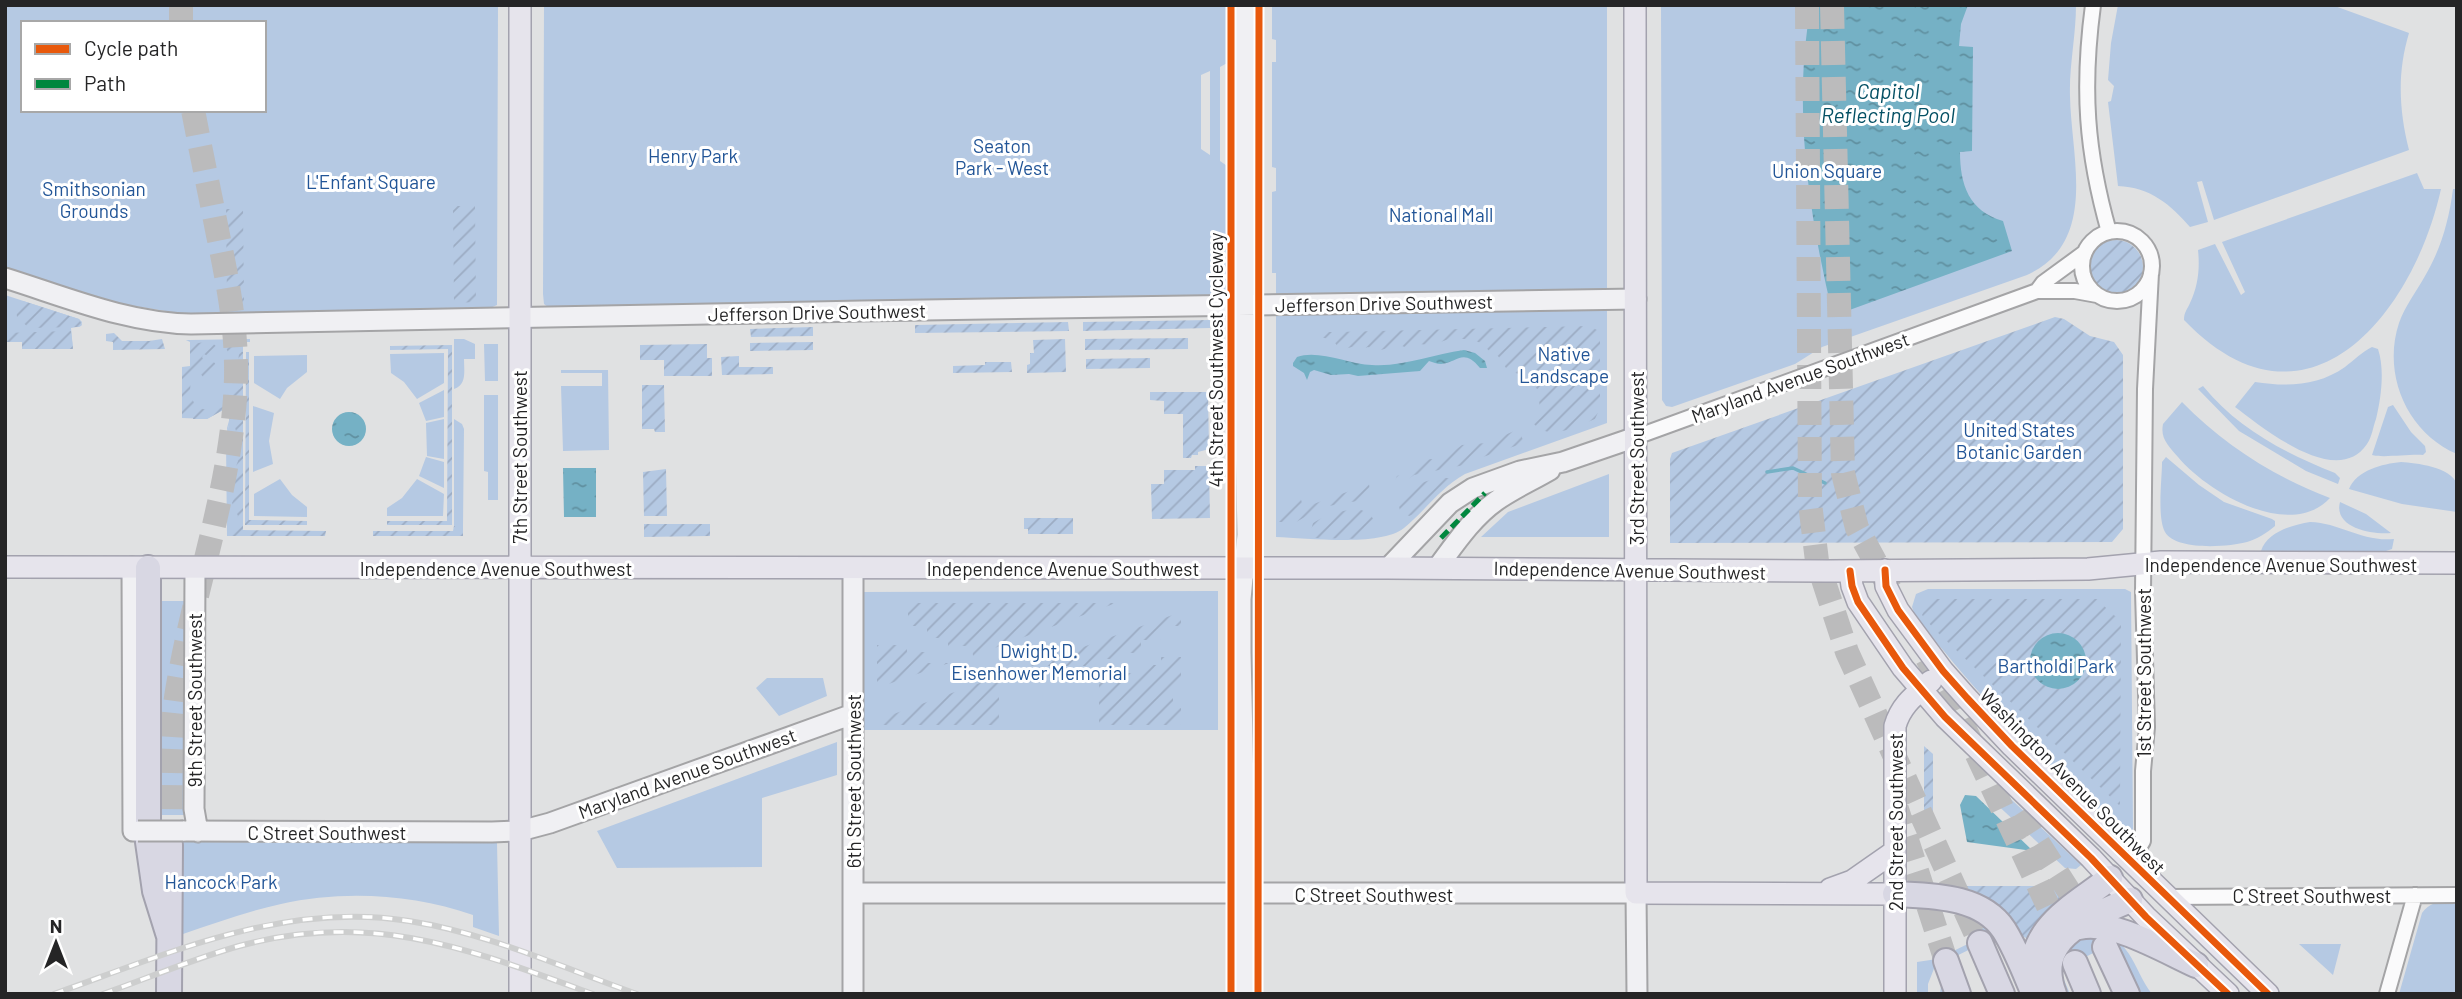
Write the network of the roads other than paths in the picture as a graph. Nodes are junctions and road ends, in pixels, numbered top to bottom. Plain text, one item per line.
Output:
1 (520, 5) edge
2 (1245, 5) edge
3 (1635, 5) edge
4 (2093, 5) edge
5 (2109, 232) junction
6 (2084, 253) junction
7 (2151, 273) junction
8 (5, 278) edge
9 (2037, 291) junction
10 (2097, 295) junction
11 (1636, 299) junction
12 (1245, 305) junction
13 (519, 317) junction
14 (1636, 437) junction
15 (1563, 462) junction
16 (2457, 563) edge
17 (2143, 564) junction
18 (140, 567) junction
19 (5, 568) edge
20 (195, 568) junction
21 (519, 568) junction
22 (853, 568) junction
23 (1244, 568) junction
24 (1388, 568) junction
25 (1437, 568) junction
26 (1637, 569) junction
27 (1850, 570) junction
28 (1885, 570) junction
29 (1943, 671) junction
30 (1922, 689) junction
31 (853, 714) junction
32 (520, 831) junction
33 (183, 836) junction
34 (1895, 851) junction
35 (2131, 861) junction
36 (2110, 878) junction
37 (853, 893) junction
38 (1636, 893) junction
39 (1821, 893) junction
40 (1244, 894) junction
41 (1895, 894) junction
42 (2415, 895) junction
43 (2457, 895) edge
44 (2168, 897) junction
45 (2130, 900) junction
46 (2075, 928) junction
47 (169, 936) junction
48 (1980, 943) tunnel mouth
49 (2105, 947) dead end
50 (1946, 961) tunnel mouth
51 (2075, 962) tunnel mouth
52 (2196, 965) junction
53 (2040, 991) edge
54 (526, 992) edge
55 (169, 994) edge
56 (853, 994) edge
57 (1245, 994) edge
58 (1637, 994) edge
59 (1895, 994) edge
60 (1958, 994) edge
61 (2002, 994) edge
62 (2088, 994) edge
63 (2127, 994) edge
64 (2228, 994) edge
65 (2268, 994) edge
66 (2387, 994) edge

1 - 13 main road, 7th Street Southwest
2 - 12 street
3 - 11 main road, 3rd Street Southwest
4 - 5 street
5 - 6 street
5 - 7 street
6 - 9 street, Maryland Avenue Southwest
6 - 10 street
7 - 10 street
7 - 17 street, 1st Street Southwest
8 - 13 street, Jefferson Drive Southwest
9 - 10 street, Maryland Avenue Southwest
9 - 14 street, Maryland Avenue Southwest
11 - 12 street, Jefferson Drive Southwest
11 - 14 main road, 3rd Street Southwest
12 - 13 street, Jefferson Drive Southwest
12 - 23 street
13 - 21 main road, 7th Street Southwest
14 - 15 street, Maryland Avenue Southwest
14 - 26 main road, 3rd Street Southwest
15 - 24 street, Maryland Avenue Southwest
15 - 25 street, Maryland Avenue Southwest
16 - 17 main road, Independence Avenue Southwest
17 - 28 main road, Independence Avenue Southwest
17 - 35 street, 1st Street Southwest
18 - 19 main road, Independence Avenue Southwest
18 - 20 main road, Independence Avenue Southwest
18 - 33 street, C Street Southwest, bridge
18 - 47 highway
20 - 21 main road, Independence Avenue Southwest
20 - 33 street, 9th Street Southwest
21 - 22 main road, Independence Avenue Southwest
21 - 32 main road, 7th Street Southwest
22 - 23 main road, Independence Avenue Southwest
22 - 31 street, 6th Street Southwest
23 - 24 main road, Independence Avenue Southwest
23 - 40 street
24 - 25 main road, Independence Avenue Southwest
25 - 26 main road, Independence Avenue Southwest
26 - 27 main road, Independence Avenue Southwest
26 - 38 main road, 3rd Street Southwest
27 - 28 main road, Independence Avenue Southwest
27 - 30 main road
28 - 29 main road, Washington Avenue Southwest
29 - 30 main road, 2nd Street Southwest
29 - 35 main road, Washington Avenue Southwest
30 - 34 main road, 2nd Street Southwest
30 - 36 main road
31 - 32 street, Maryland Avenue Southwest
31 - 37 street, 6th Street Southwest
32 - 33 street, C Street Southwest
32 - 54 main road, 7th Street Southwest
33 - 47 highway
34 - 39 main road
34 - 41 main road, 2nd Street Southwest
35 - 36 main road
35 - 44 main road, Washington Avenue Southwest
36 - 45 main road
36 - 53 highway
37 - 40 street, C Street Southwest
37 - 56 street, 6th Street Southwest
38 - 39 main road, C Street Southwest
38 - 40 street, C Street Southwest
38 - 58 street, 3rd Street Southwest
39 - 41 main road, C Street Southwest
40 - 57 street
41 - 53 highway
41 - 59 main road, 2nd Street Southwest
42 - 43 street, C Street Southwest
42 - 44 street, C Street Southwest
42 - 66 street
44 - 45 main road
44 - 65 main road, Washington Avenue Southwest
45 - 46 highway
45 - 52 main road
46 - 52 highway
46 - 53 highway
47 - 55 highway
48 - 61 highway
49 - 63 highway
50 - 60 highway
51 - 62 highway
52 - 64 main road

